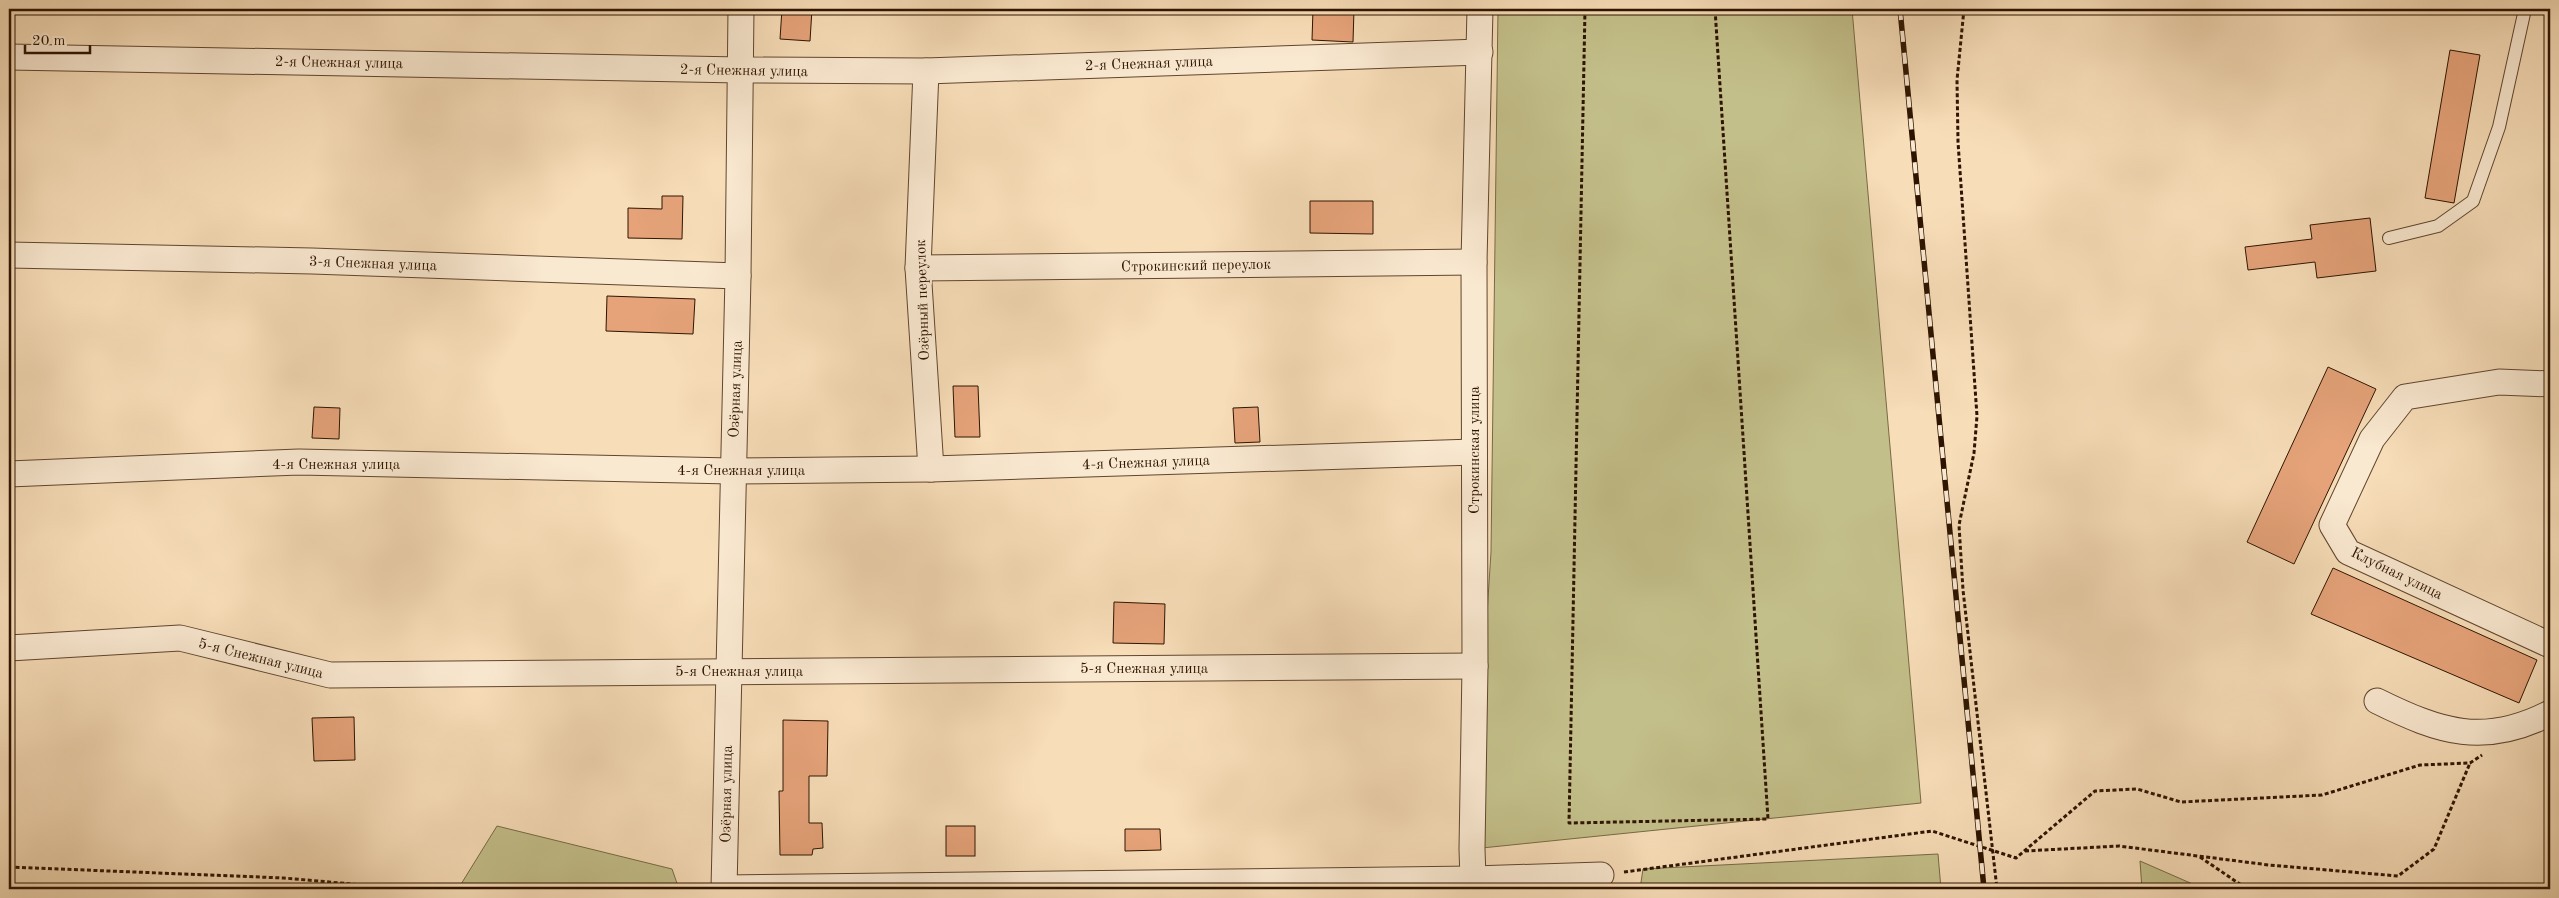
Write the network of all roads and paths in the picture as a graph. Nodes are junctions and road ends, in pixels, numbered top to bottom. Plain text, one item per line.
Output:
1 (741, 9) edge
2 (1480, 9) edge
3 (1586, 9) edge
4 (1715, 9) edge
5 (1964, 9) edge
6 (2525, 9) edge
7 (1480, 52) junction
8 (9, 57) edge
9 (740, 70) junction
10 (926, 70) junction
11 (2389, 238) dead end
12 (9, 255) edge
13 (1474, 262) junction
14 (918, 268) junction
15 (738, 276) junction
16 (2550, 384) edge
17 (1474, 452) junction
18 (931, 469) junction
19 (732, 471) junction
20 (9, 474) edge
21 (2550, 644) edge
22 (9, 648) edge
23 (1475, 666) junction
24 (729, 672) junction
25 (2377, 701) dead end
26 (2550, 713) edge
27 (2509, 730) junction
28 (2470, 762) junction
29 (1993, 850) junction
30 (2025, 851) junction
31 (2198, 856) junction
32 (9, 867) edge
33 (1601, 875) joint
34 (1476, 884) edge
35 (724, 888) edge
36 (408, 889) edge
37 (1997, 889) edge
38 (2247, 889) edge

1 - 9 street, Озёрная улица
2 - 7 street, Строкинская улица
3 - 4 path
5 - 29 path
6 - 11 lane
7 - 10 street, 2-я Снежная улица
7 - 13 street, Строкинская улица
8 - 9 street, 2-я Снежная улица
9 - 10 street, 2-я Снежная улица
9 - 15 street, Озёрная улица
10 - 14 street, Озёрный переулок
12 - 15 street, 3-я Снежная улица
13 - 14 street, Строкинский переулок
13 - 17 street, Строкинская улица
14 - 18 street, Озёрный переулок
15 - 19 street, Озёрная улица
16 - 21 street, Клубная улица
17 - 18 street, 4-я Снежная улица
17 - 23 street, Строкинская улица
18 - 19 street, 4-я Снежная улица
19 - 20 street, 4-я Снежная улица
19 - 24 street, Озёрная улица
22 - 24 street, 5-я Снежная улица
23 - 24 street, 5-я Снежная улица
23 - 34 street, Строкинская улица
24 - 35 street, Озёрная улица
25 - 27 street
26 - 27 street
27 - 28 path
28 - 30 path
28 - 31 path
29 - 30 path
29 - 33 path
29 - 37 path
30 - 31 path
31 - 38 path
32 - 36 path
33 - 34 street
34 - 35 street

